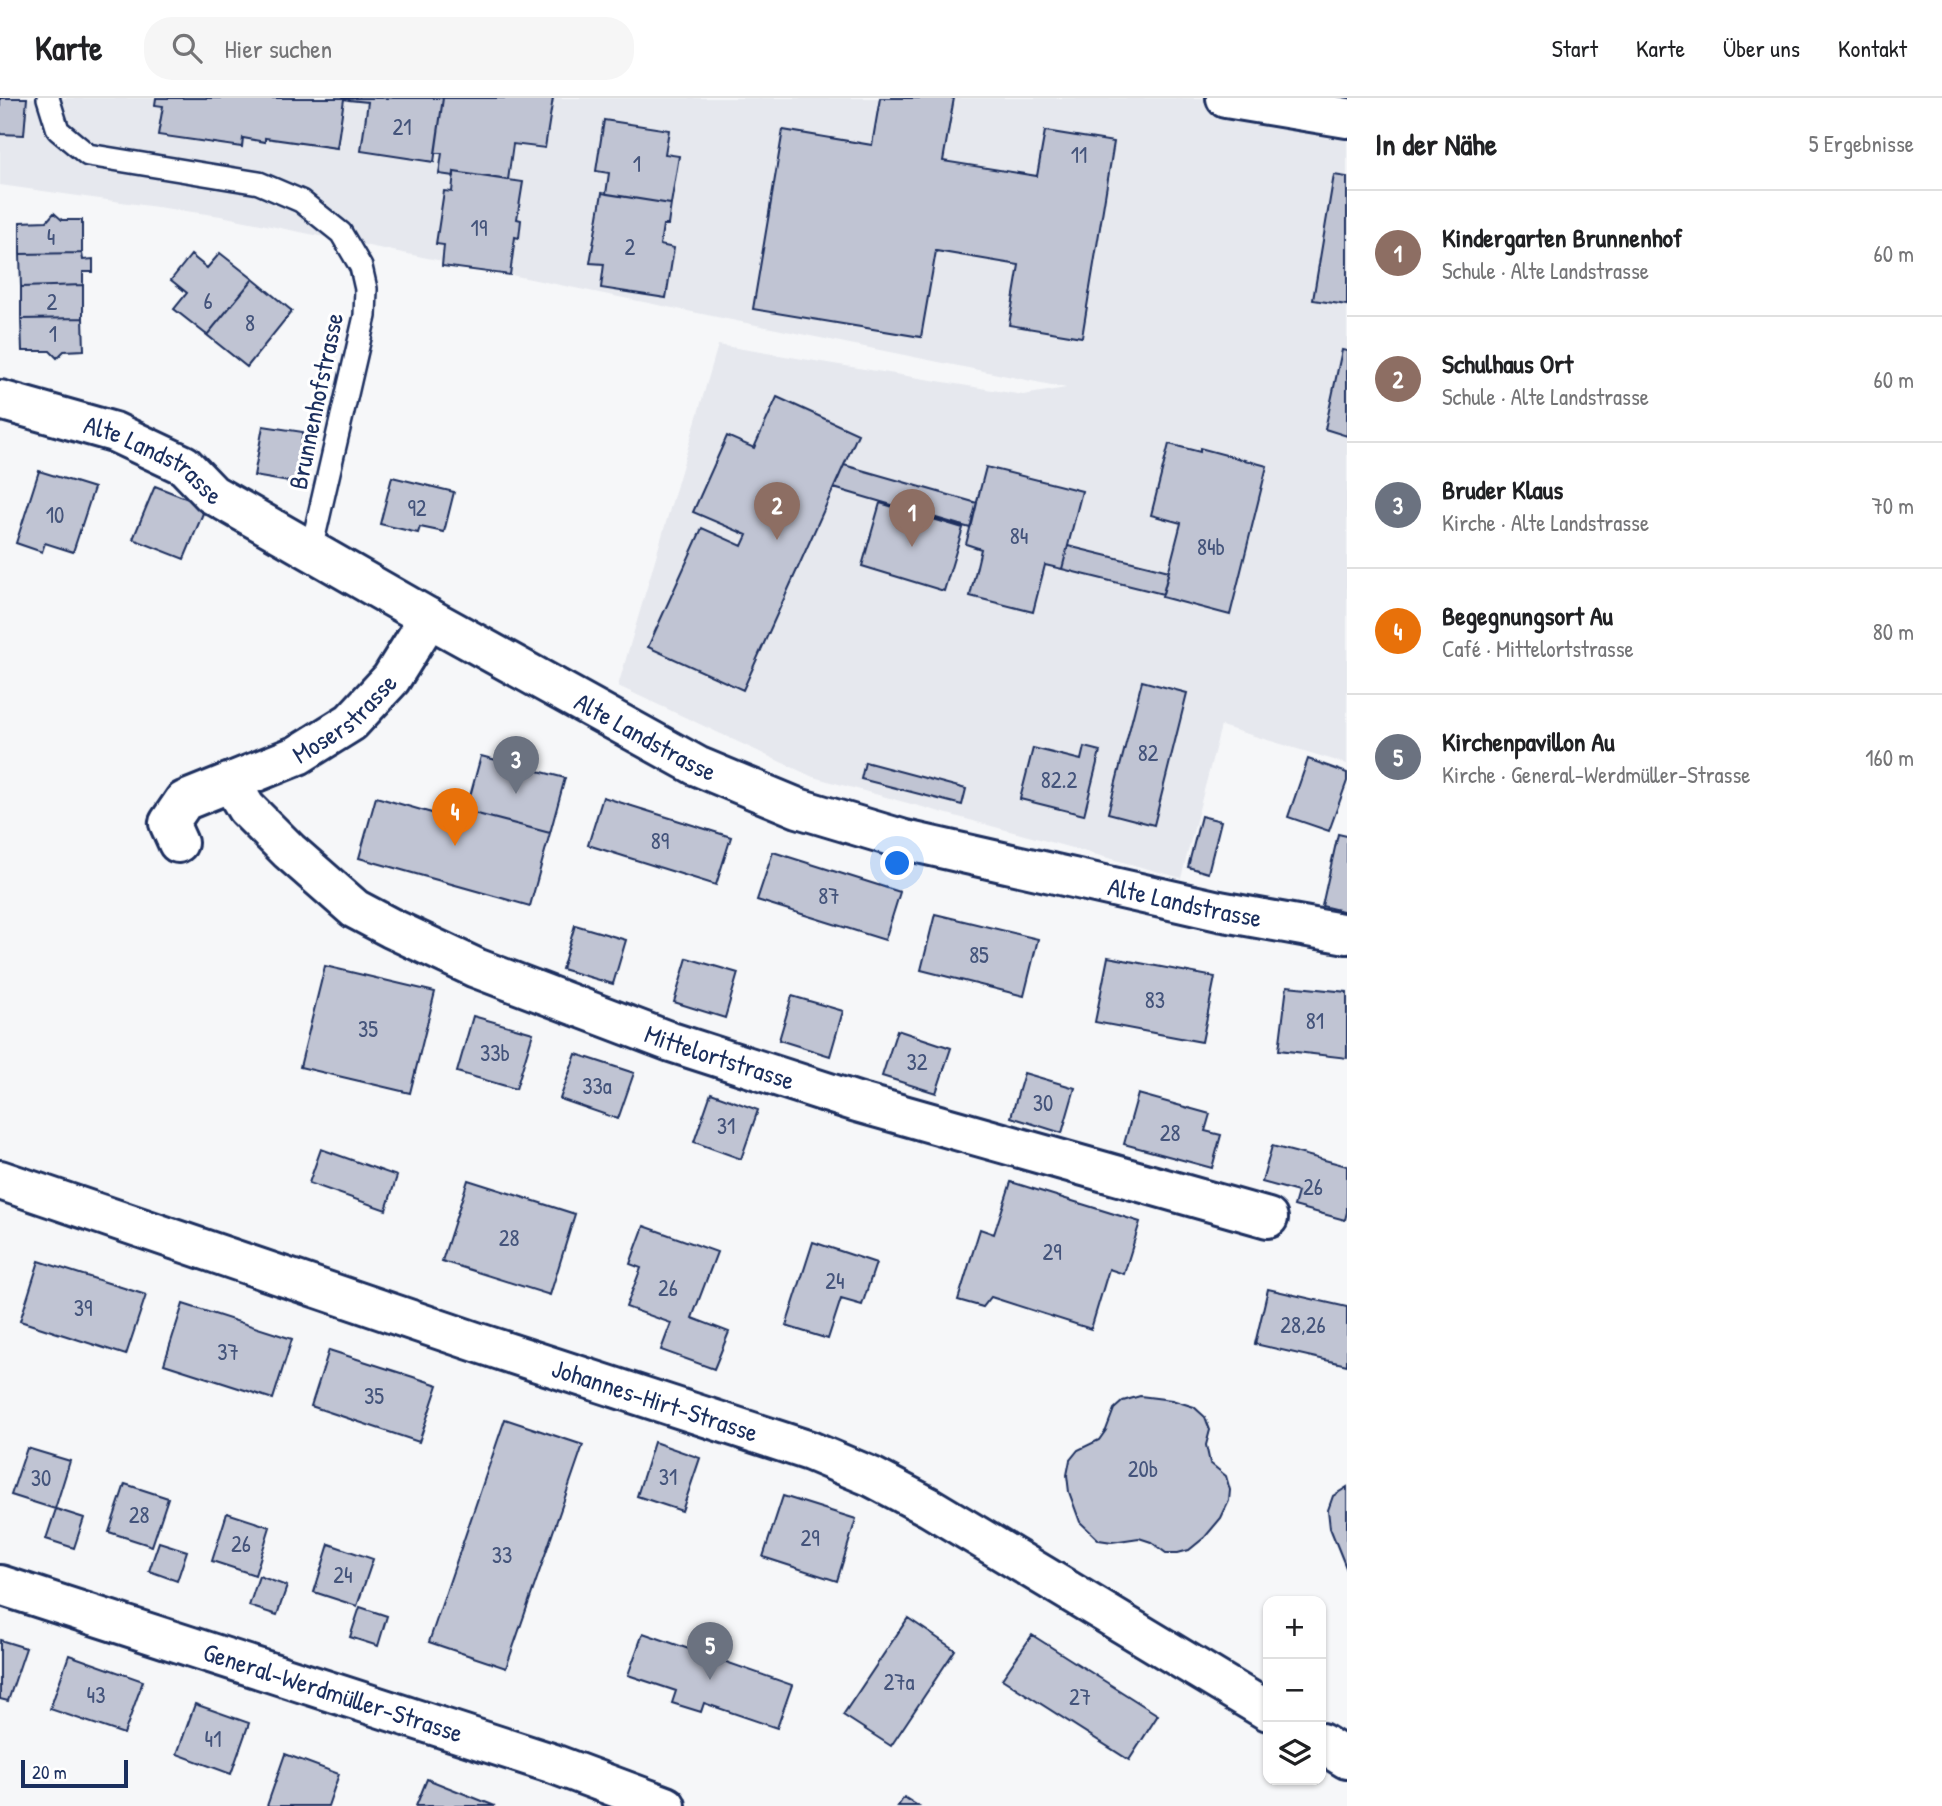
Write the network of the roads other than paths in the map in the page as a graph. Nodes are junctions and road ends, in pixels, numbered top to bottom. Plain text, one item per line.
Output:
1 (48, 98) edge
2 (1226, 98) edge
3 (1347, 118) edge
4 (0, 400) edge
5 (311, 550) junction
6 (429, 618) junction
7 (231, 783) junction
8 (178, 843) dead end
9 (1347, 934) edge
10 (0, 1180) edge
11 (1268, 1218) dead end
12 (0, 1585) edge
13 (1263, 1709) edge
14 (1326, 1746) edge
15 (1347, 1759) edge
16 (666, 1806) edge

1 - 5 lane, Brunnenhofstrasse
2 - 3 street
4 - 5 street, Alte Landstrasse
5 - 6 street, Alte Landstrasse
6 - 7 street, Moserstrasse
6 - 9 street, Alte Landstrasse
7 - 8 street, Moserstrasse
7 - 11 street, Mittelortstrasse
10 - 13 street, Johannes-Hirt-Strasse
12 - 16 street, General-Werdmüller-Strasse
14 - 15 street

